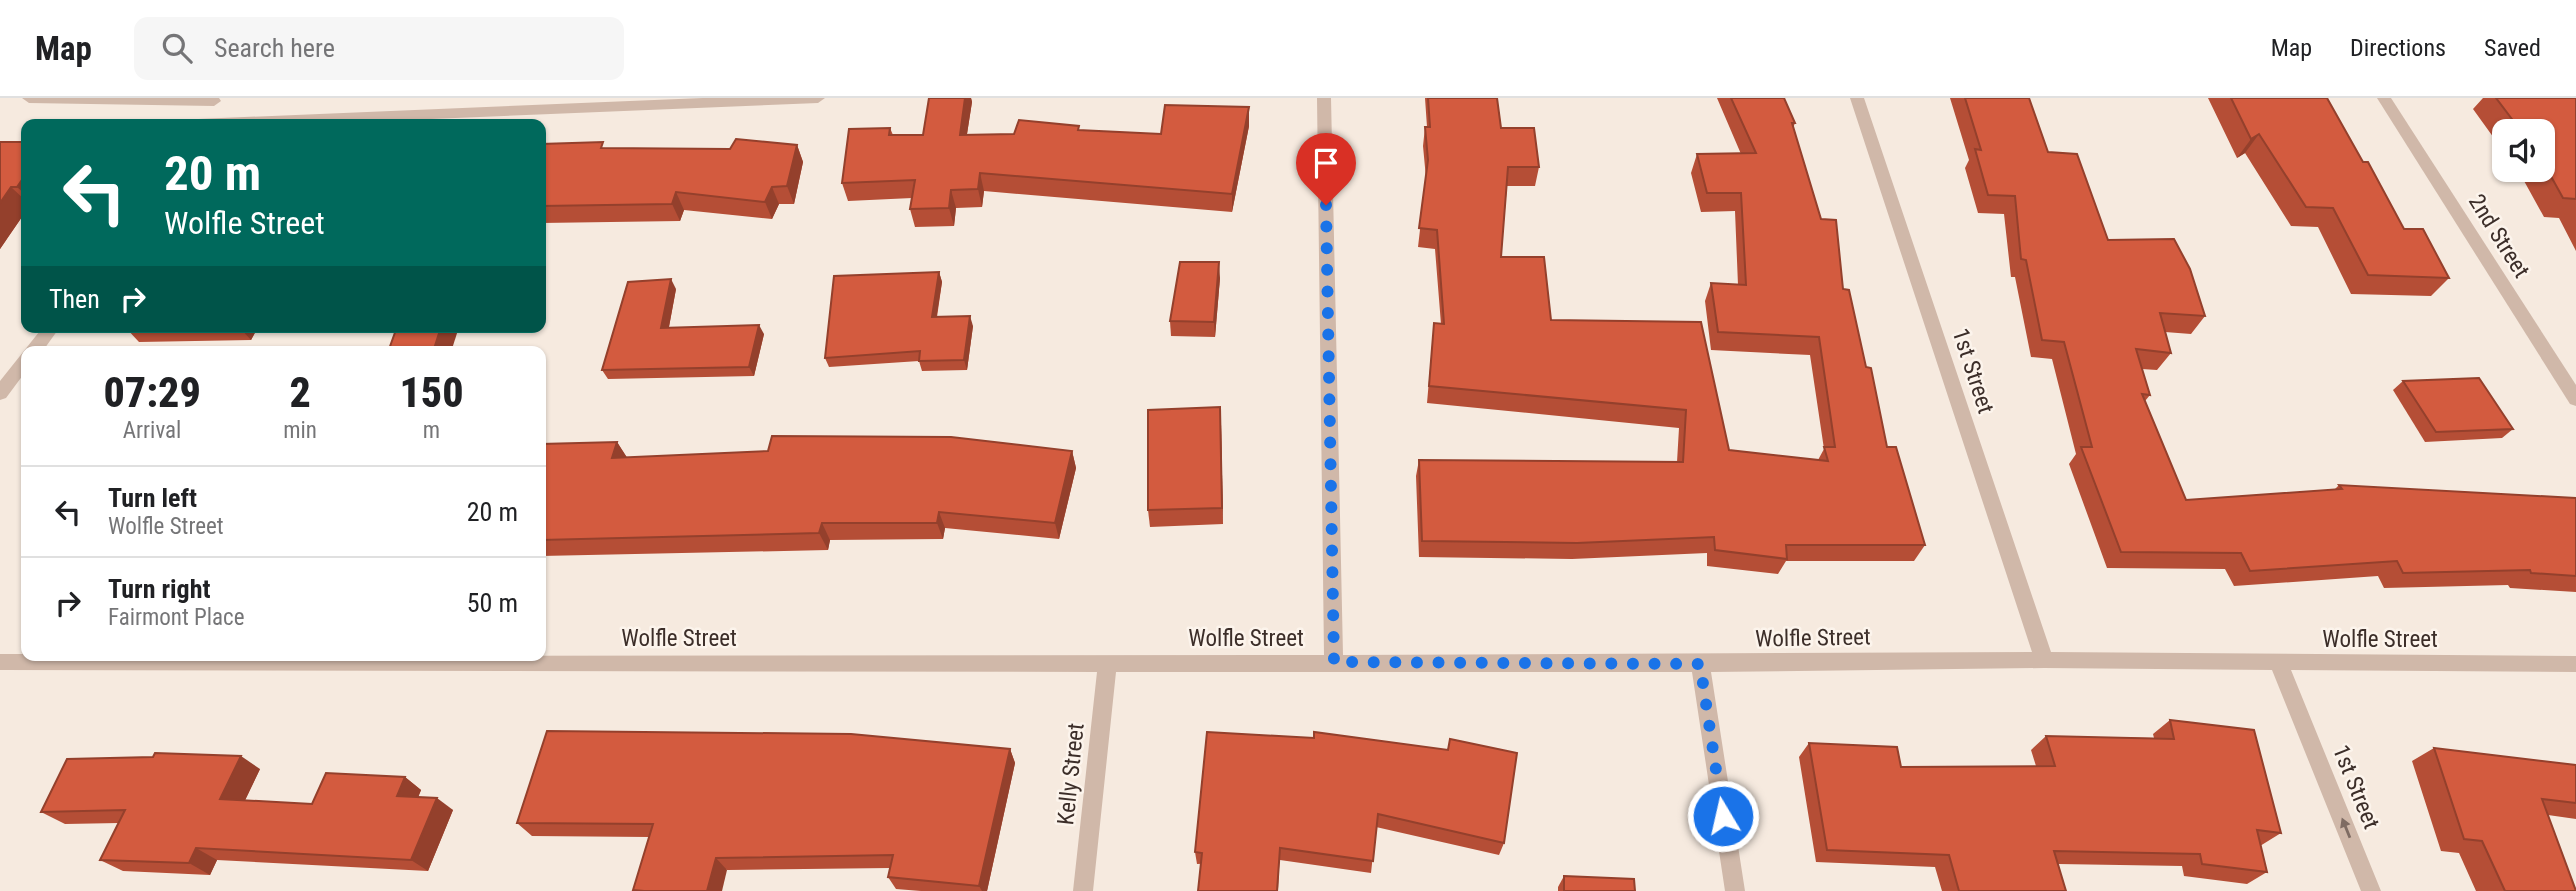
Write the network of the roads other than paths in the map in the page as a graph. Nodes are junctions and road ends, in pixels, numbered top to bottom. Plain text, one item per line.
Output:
1 (29, 98) edge
2 (818, 98) edge
3 (1324, 98) edge
4 (1857, 98) edge
5 (2384, 98) edge
6 (215, 99) edge
7 (201, 119) edge
8 (317, 119) edge
9 (21, 366) edge
10 (0, 393) edge
11 (2576, 399) edge
12 (2044, 660) junction
13 (0, 662) edge
14 (1108, 662) junction
15 (1334, 662) junction
16 (2279, 663) junction
17 (1700, 664) junction
18 (2576, 664) edge
19 (1083, 891) edge
20 (1735, 891) edge
21 (2371, 891) edge

1 - 6 street
2 - 8 street
3 - 15 street
4 - 12 street, 1st Street
5 - 11 street, 2nd Street
6 - 7 street
9 - 10 street
12 - 16 street, Wolfle Street
12 - 17 street, Wolfle Street
13 - 14 street, Wolfle Street
14 - 15 street, Wolfle Street
14 - 19 street, Kelly Street
15 - 17 street, Wolfle Street
16 - 18 street, Wolfle Street
21 -> 16 street, 1st Street
17 - 20 street

